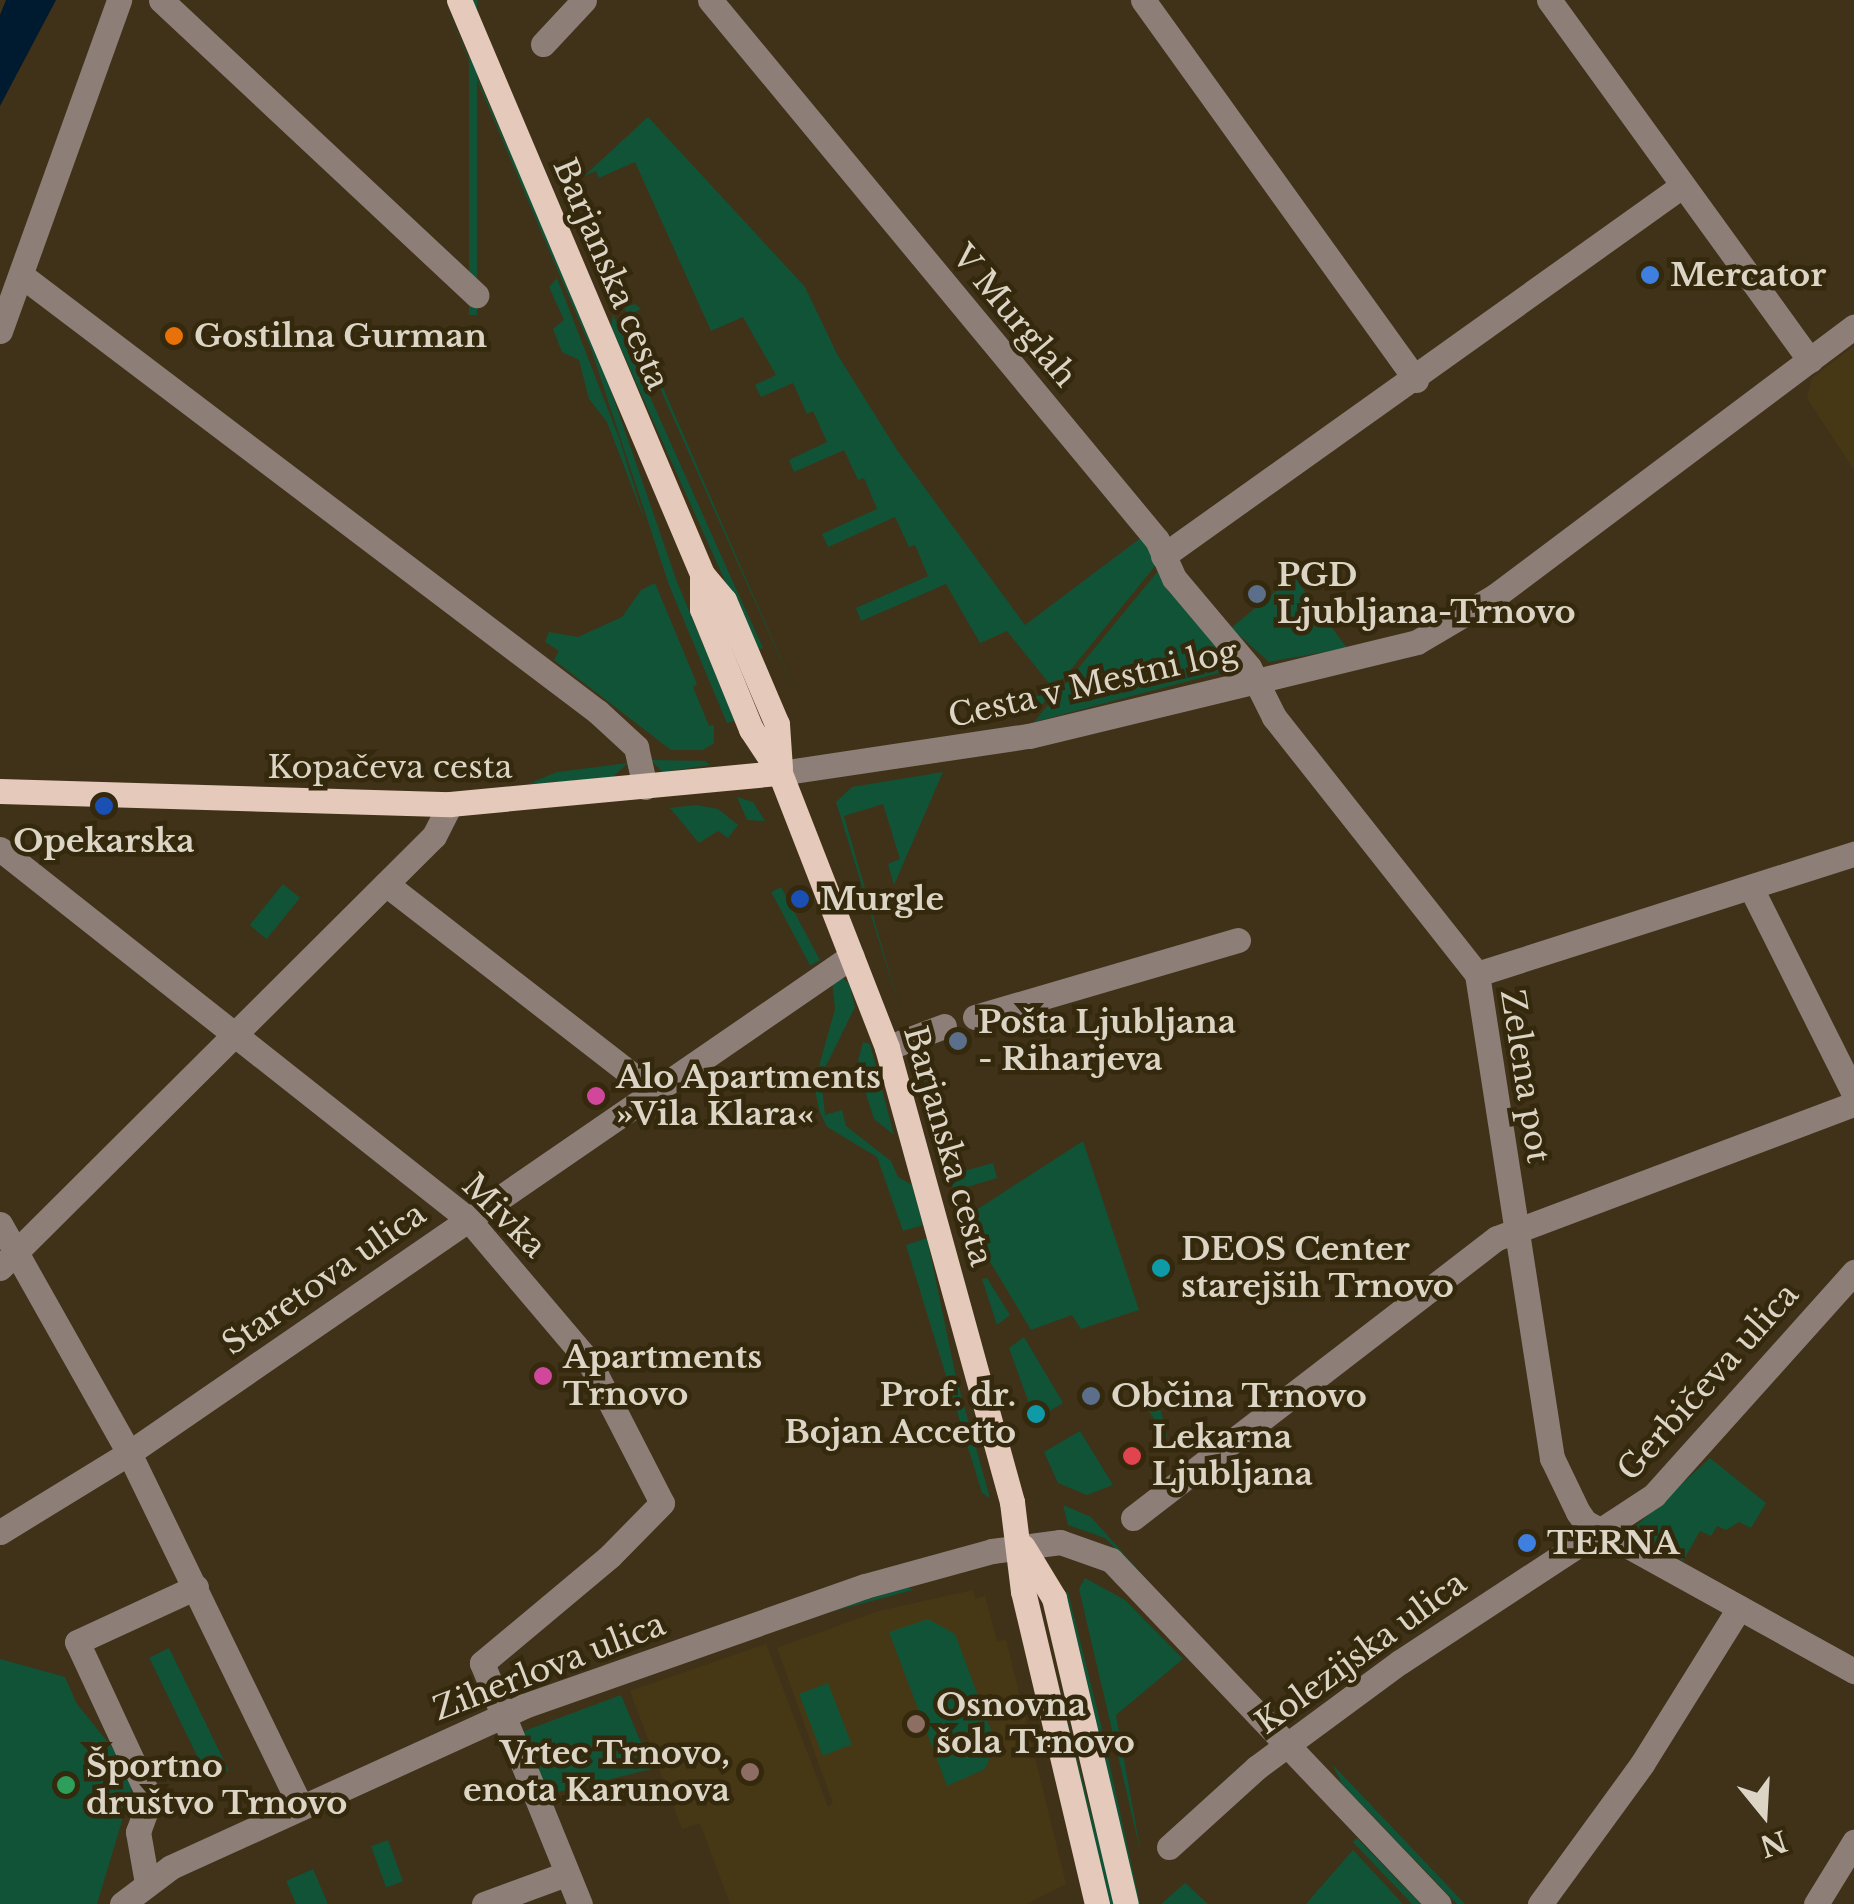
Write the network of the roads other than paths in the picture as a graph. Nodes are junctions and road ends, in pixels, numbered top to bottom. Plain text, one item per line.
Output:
1 (119, 0) edge
2 (161, 0) edge
3 (459, 0) edge
4 (584, 0) edge
5 (710, 0) edge
6 (1143, 0) edge
7 (1549, 0) edge
8 (543, 44) dead end
9 (1682, 186) junction
10 (21, 276) junction
11 (476, 295) dead end
12 (1854, 326) edge
13 (0, 331) edge
14 (1810, 360) junction
15 (1416, 380) junction
16 (1163, 556) junction
17 (1256, 680) junction
18 (780, 774) junction
19 (645, 787) junction
20 (0, 791) edge
21 (450, 804) junction
22 (0, 849) edge
23 (1854, 854) edge
24 (386, 884) junction
25 (1751, 888) junction
26 (1238, 940) dead end
27 (852, 956) junction
28 (1477, 974) junction
29 (975, 1018) dead end
30 (944, 1026) dead end
31 (238, 1038) junction
32 (886, 1048) junction
33 (654, 1092) junction
34 (1854, 1094) edge
35 (1854, 1104) edge
36 (468, 1219) junction
37 (0, 1224) edge
38 (1515, 1229) junction
39 (10, 1262) edge
40 (1854, 1272) edge
41 (130, 1453) junction
42 (1132, 1518) dead end
43 (0, 1532) edge
44 (1606, 1532) junction
45 (1023, 1547) junction
46 (196, 1587) junction
47 (1738, 1608) junction
48 (1854, 1671) edge
49 (500, 1716) junction
50 (1288, 1744) junction
51 (300, 1808) junction
52 (1854, 1842) edge
53 (1169, 1848) dead end
54 (566, 1874) junction
55 (147, 1883) junction
56 (122, 1904) edge
57 (484, 1904) edge
58 (580, 1904) edge
59 (1097, 1904) edge
60 (1126, 1904) edge
61 (1439, 1904) edge
62 (1540, 1904) edge
63 (1816, 1904) edge

1 - 10 street
2 - 11 street
3 - 18 main road, Barjanska cesta
4 - 8 street
5 - 16 street, V Murglah
6 - 15 street
7 - 9 street
9 - 14 street
9 - 15 street
10 - 13 street
10 - 19 street
12 - 14 street, Cesta v Mestni log
14 - 17 street, Cesta v Mestni log
15 - 16 street
16 - 17 street, V Murglah
17 - 18 street, Cesta v Mestni log
17 - 28 street, Zelena pot
18 - 19 main road, Kopačeva cesta
18 - 27 main road, Barjanska cesta
19 - 21 main road, Kopačeva cesta
20 - 21 main road, Kopačeva cesta
21 - 24 street
22 - 31 street, Mivka
23 - 25 street
24 - 31 street
24 - 33 street
25 - 28 street
25 - 34 street
26 - 29 street
27 - 32 main road, Barjanska cesta
27 - 33 street, Staretova ulica
28 - 38 street, Zelena pot
30 - 32 street
31 - 36 street, Mivka
31 - 39 street
32 - 45 main road, Barjanska cesta
33 - 36 street, Staretova ulica
35 - 38 street
36 - 41 street, Staretova ulica
36 - 49 street, Mivka
37 - 39 street
38 - 42 street
38 - 44 street, Zelena pot
39 - 41 street
40 - 44 street, Gerbičeva ulica
41 - 43 street, Staretova ulica
41 - 46 street
44 - 47 street, Zelena pot
44 - 50 street, Kolezijska ulica
45 - 49 street, Ziherlova ulica
45 - 50 street, Ziherlova ulica
45 - 59 main road, Barjanska cesta
45 - 60 main road, Barjanska cesta
46 - 51 street
46 - 55 street
47 - 48 street, Zelena pot
47 - 62 street
49 - 51 street, Ziherlova ulica
49 - 54 street
50 - 53 street, Kolezijska ulica
50 - 61 street, Ziherlova ulica
51 - 55 street, Ziherlova ulica
52 - 63 street
54 - 57 street
54 - 58 street
55 - 56 street, Ziherlova ulica

